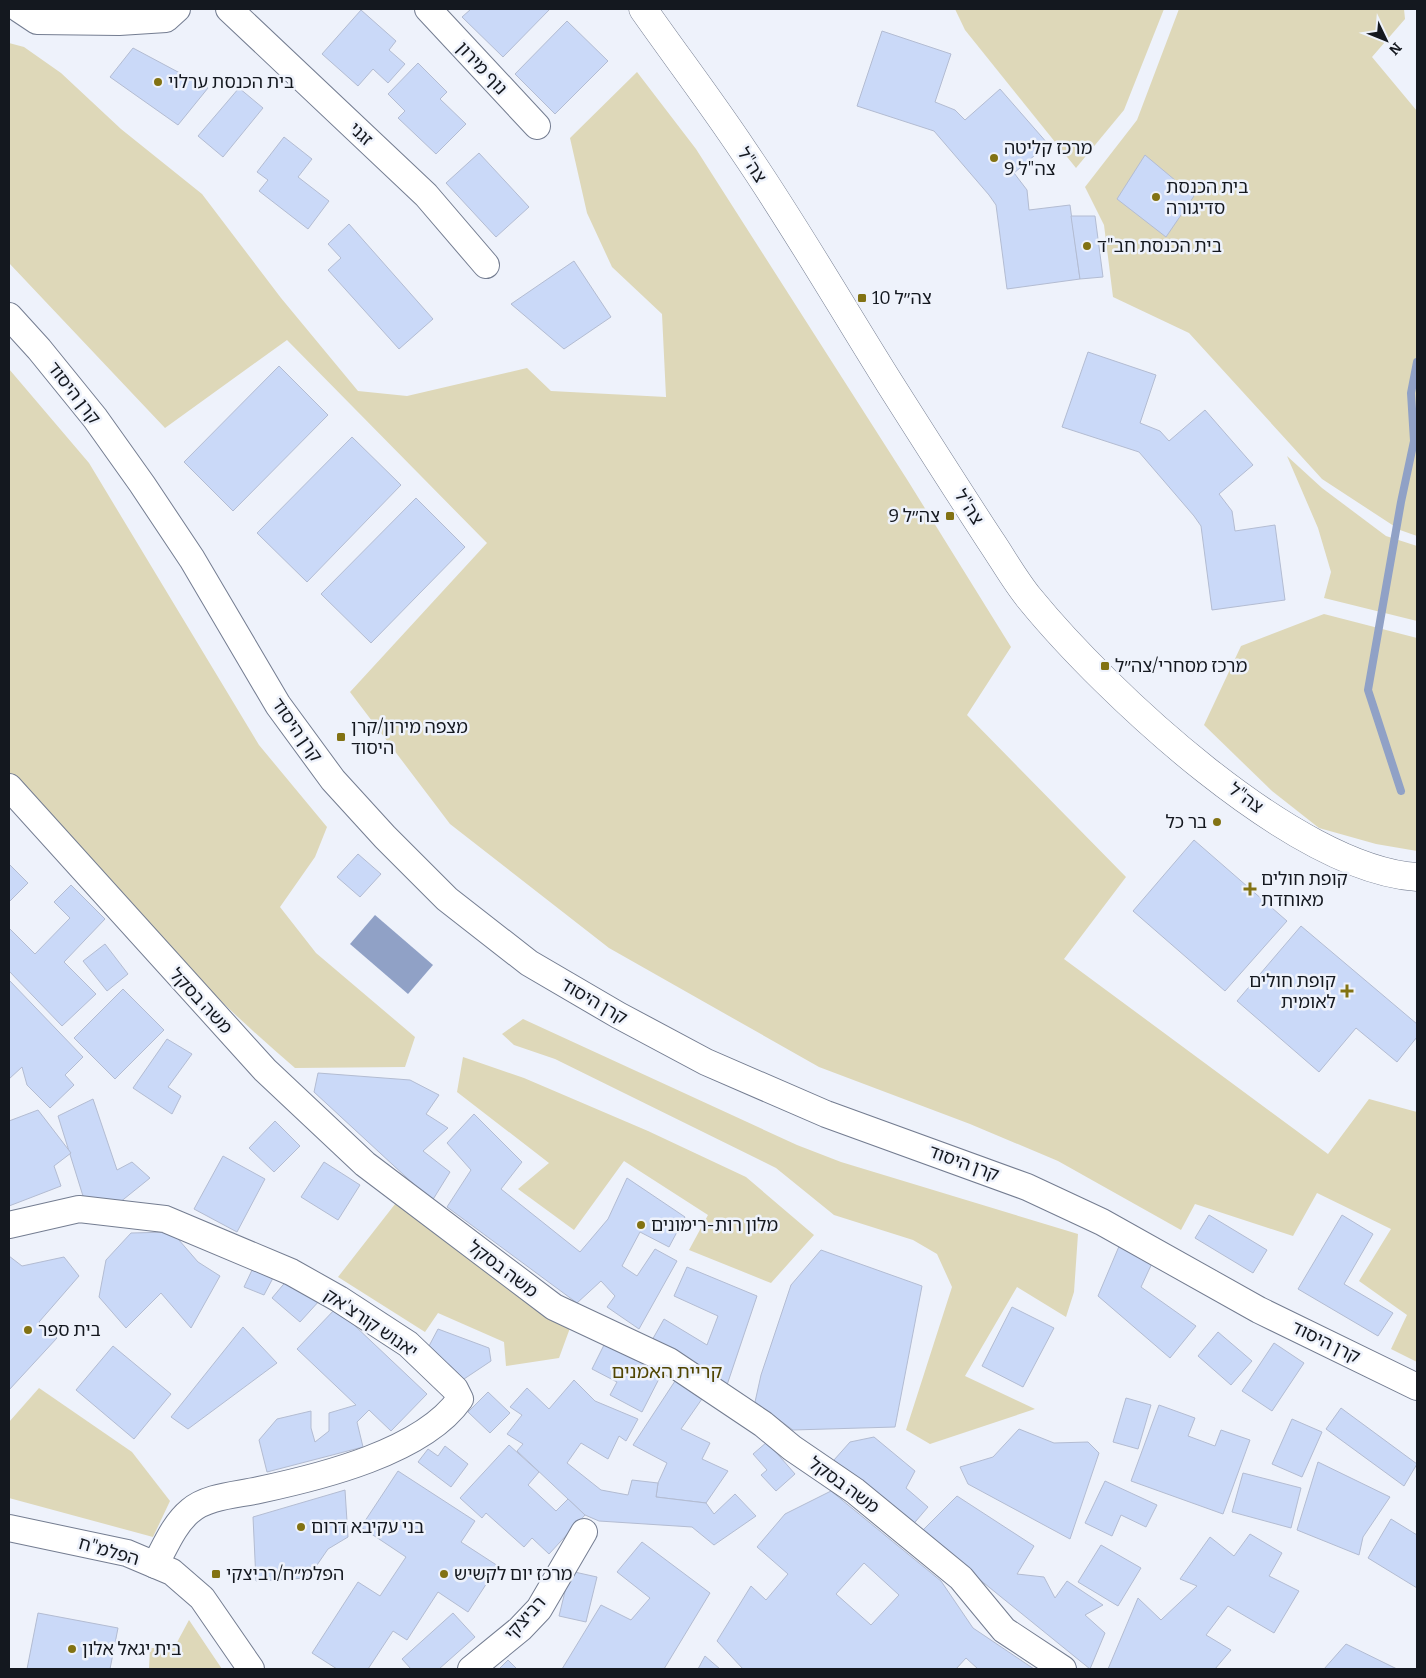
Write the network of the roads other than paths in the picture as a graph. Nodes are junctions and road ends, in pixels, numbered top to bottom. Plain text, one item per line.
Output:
1 (19, 9) edge
2 (177, 9) edge
3 (229, 9) edge
4 (428, 9) edge
5 (643, 9) edge
6 (537, 126) dead end
7 (486, 265) dead end
8 (9, 316) edge
9 (9, 787) edge
10 (1417, 877) edge
11 (9, 1226) edge
12 (1417, 1387) edge
13 (9, 1528) edge
14 (584, 1532) dead end
15 (155, 1565) junction
16 (251, 1669) edge
17 (471, 1669) edge
18 (1063, 1669) edge

1 - 2 street
3 - 7 street, זגני
4 - 6 street, נוף מירון
5 - 10 street, צה"ל
8 - 12 street, קרן היסוד
9 - 18 street, משה בסקל
11 - 15 street, יאנוש קורצ'אק
13 - 15 street, הפלמ"ח
14 - 17 street, רביצקי
15 - 16 street, הפלמ"ח

